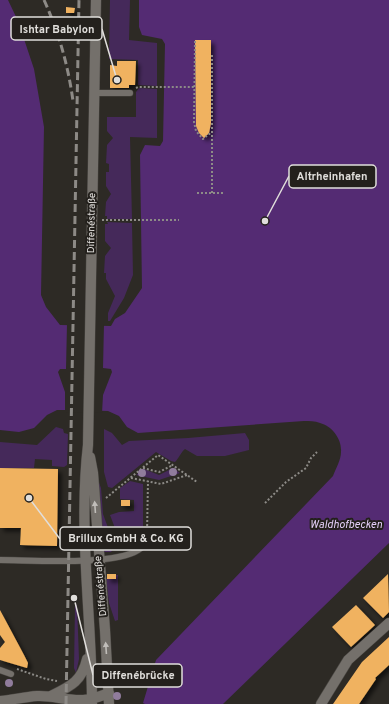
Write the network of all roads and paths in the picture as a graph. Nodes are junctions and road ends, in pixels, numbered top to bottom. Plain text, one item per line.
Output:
1 (96, 0) edge
2 (194, 41) dead end
3 (212, 54) dead end
4 (194, 88) junction
5 (94, 93) junction
6 (130, 93) joint
7 (212, 134) junction
8 (197, 193) dead end
9 (212, 193) junction
10 (224, 193) dead end
11 (102, 220) dead end
12 (179, 220) dead end
13 (88, 445) junction
14 (317, 452) dead end
15 (173, 465) junction
16 (143, 468) junction
17 (187, 475) junction
18 (131, 478) junction
19 (148, 482) junction
20 (197, 482) dead end
21 (106, 498) dead end
22 (265, 503) dead end
23 (147, 542) joint
24 (0, 560) edge
25 (85, 560) junction
26 (99, 560) junction
27 (87, 603) junction
28 (103, 611) junction
29 (389, 623) edge
30 (90, 646) junction
31 (14, 667) dead end
32 (0, 670) edge
33 (11, 674) dead end
34 (61, 681) dead end
35 (109, 693) junction
36 (51, 696) junction
37 (0, 701) edge
38 (92, 702) edge
39 (62, 704) edge
40 (109, 704) edge
41 (321, 704) edge

1 - 5 main road, Diffenéstraße
2 - 4 path
3 - 7 path
4 - 6 path
4 - 7 path
5 - 6 lane
5 - 13 main road, Diffenéstraße
7 - 9 path
8 - 9 path
9 - 10 path
11 - 12 path
13 - 25 main road, Diffenéstraße
26 -> 13 main road, Diffenéstraße
14 - 22 path
15 - 16 path
15 - 16 path
15 - 17 path
16 - 18 path
17 - 19 path
17 - 20 path
18 - 19 path
18 - 21 path
19 - 23 path
23 - 26 lane
24 - 25 lane
25 - 26 lane
25 - 27 main road, Diffenéstraße
26 - 28 main road, Diffenéstraße
27 - 28 main road
27 - 30 main road, Diffenéstraße
35 -> 28 main road, Diffenéstraße
29 - 41 main road
30 - 36 main road
30 - 38 main road, Diffenéstraße
31 - 34 path
32 - 33 lane
35 - 38 main road
35 - 40 main road, Diffenéstraße
36 - 37 main road
36 - 38 main road
36 - 39 main road

